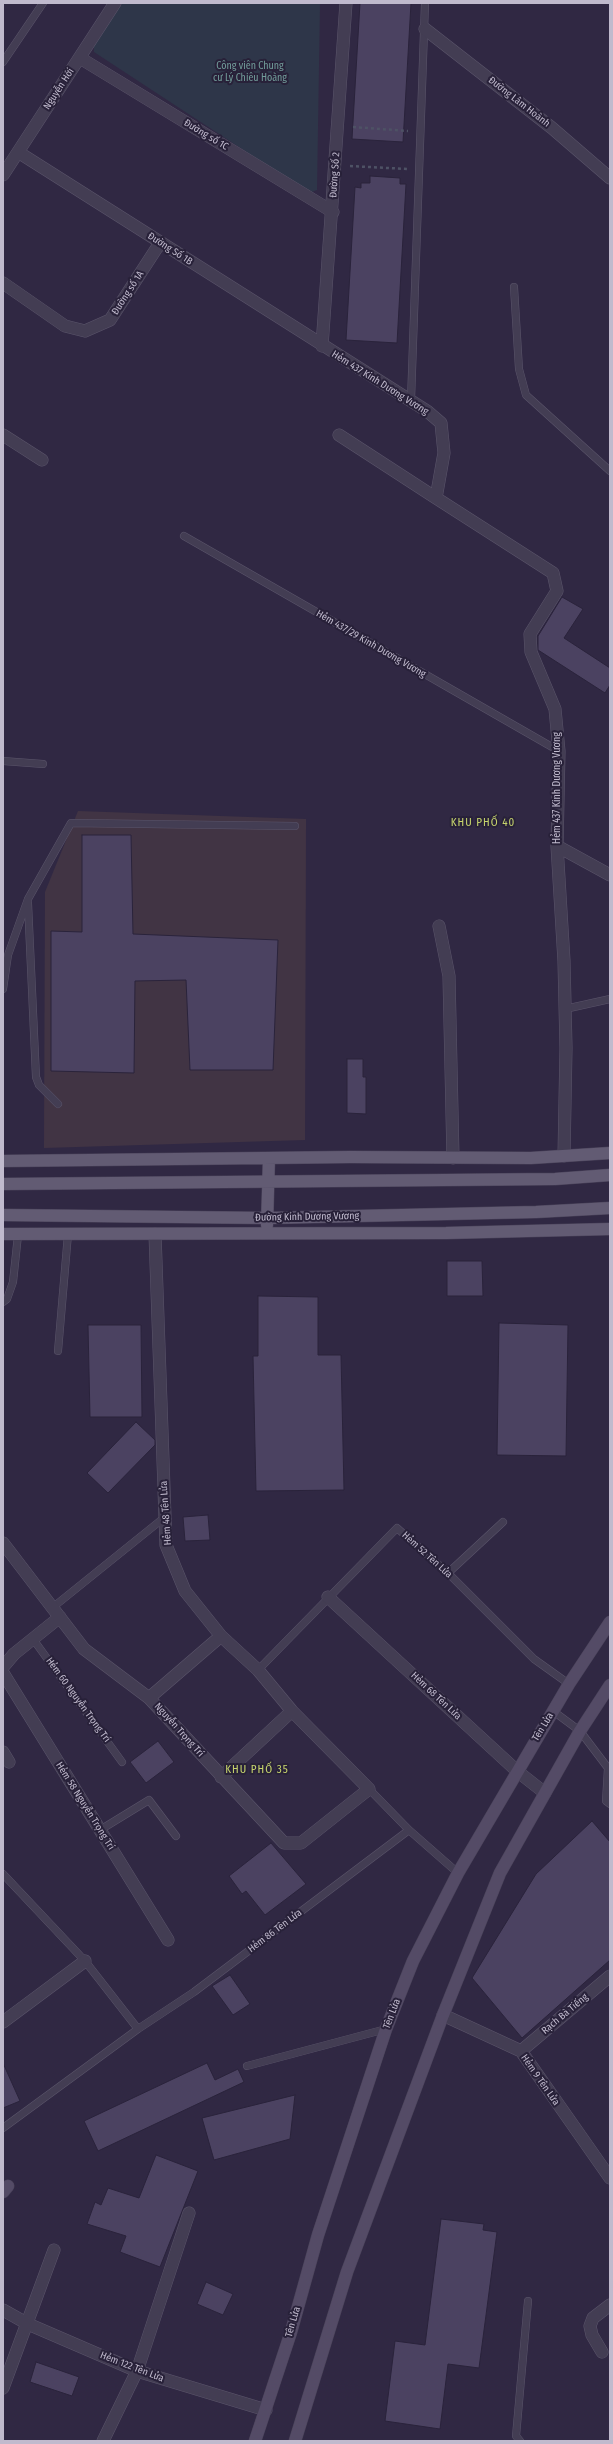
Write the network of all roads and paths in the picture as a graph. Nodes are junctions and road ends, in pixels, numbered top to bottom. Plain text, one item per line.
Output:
1 (43, 3) edge
2 (115, 3) edge
3 (346, 3) edge
4 (425, 3) edge
5 (425, 29) junction
6 (80, 58) junction
7 (3, 62) edge
8 (338, 126) junction
9 (421, 132) junction
10 (18, 152) junction
11 (336, 165) junction
12 (419, 169) junction
13 (3, 175) edge
14 (610, 178) edge
15 (333, 212) junction
16 (160, 243) junction
17 (3, 283) edge
18 (514, 287) dead end
19 (322, 346) junction
20 (411, 400) junction
21 (3, 435) edge
22 (339, 435) dead end
23 (42, 460) dead end
24 (610, 471) edge
25 (436, 498) junction
26 (184, 536) dead end
27 (559, 751) junction
28 (3, 761) edge
29 (43, 764) dead end
30 (295, 826) dead end
31 (557, 846) junction
32 (610, 874) edge
33 (28, 899) junction
34 (439, 926) dead end
35 (3, 989) edge
36 (610, 999) edge
37 (565, 1009) junction
38 (58, 1104) dead end
39 (610, 1153) edge
40 (564, 1156) junction
41 (269, 1158) junction
42 (454, 1158) junction
43 (3, 1162) edge
44 (610, 1175) edge
45 (268, 1182) junction
46 (3, 1184) edge
47 (610, 1208) edge
48 (3, 1215) edge
49 (154, 1216) junction
50 (268, 1218) junction
51 (610, 1229) edge
52 (267, 1233) junction
53 (3, 1234) edge
54 (68, 1234) junction
55 (154, 1234) junction
56 (18, 1235) junction
57 (3, 1302) edge
58 (58, 1351) dead end
59 (165, 1517) junction
60 (503, 1522) dead end
61 (3, 1543) edge
62 (448, 1574) junction
63 (328, 1597) junction
64 (56, 1612) junction
65 (610, 1622) edge
66 (220, 1636) junction
67 (33, 1639) junction
68 (3, 1667) edge
69 (258, 1670) junction
70 (3, 1673) edge
71 (569, 1684) junction
72 (610, 1685) edge
73 (149, 1698) junction
74 (292, 1711) junction
75 (553, 1711) junction
76 (580, 1731) junction
77 (122, 1762) dead end
78 (609, 1767) edge
79 (517, 1771) junction
80 (221, 1777) junction
81 (369, 1789) junction
82 (545, 1793) junction
83 (610, 1804) edge
84 (100, 1830) junction
85 (409, 1830) junction
86 (176, 1836) dead end
87 (458, 1873) junction
88 (3, 1874) edge
89 (168, 1940) dead end
90 (85, 1961) junction
91 (610, 1976) edge
92 (443, 2015) junction
93 (3, 2022) edge
94 (138, 2029) junction
95 (386, 2030) junction
96 (520, 2051) junction
97 (247, 2066) dead end
98 (3, 2128) edge
99 (610, 2178) edge
100 (189, 2213) dead end
101 (54, 2250) dead end
102 (528, 2301) dead end
103 (610, 2305) edge
104 (3, 2310) edge
105 (28, 2324) junction
106 (602, 2352) dead end
107 (137, 2371) junction
108 (3, 2388) edge
109 (266, 2410) junction
110 (103, 2441) edge
111 (255, 2441) edge
112 (295, 2441) edge
113 (520, 2441) edge

1 - 7 lane
2 - 6 street, Nguyễn Hới
3 - 8 street, Đường Số 2
4 - 5 lane
5 - 9 lane
5 - 14 street, Đường Lâm Hoành
6 - 10 street, Nguyễn Hới
6 - 15 street, Đường số 1C
8 - 9 path
8 - 11 street, Đường Số 2
9 - 12 lane
10 - 13 street, Nguyễn Hới
10 - 16 street, Đường Số 1B
11 - 12 path
11 - 15 street, Đường Số 2
12 - 20 lane
15 - 19 street, Đường Số 2
16 - 17 street, Đường số 1A
16 - 19 street, Đường Số 1B
18 - 24 lane
19 - 20 street, Hẻm 437 Kinh Dương Vương
20 - 25 street, Hẻm 437 Kinh Dương Vương
21 - 23 street
22 - 25 street
25 - 27 street, Hẻm 437 Kinh Dương Vương
26 - 27 lane, Hẻm 437/29 Kinh Dương Vương
27 - 31 street, Hẻm 437 Kinh Dương Vương
28 - 29 lane
30 - 33 lane
31 - 32 street
31 - 37 street, Hẻm 437 Kinh Dương Vương
33 - 35 lane
33 - 38 lane
34 - 42 street
36 - 37 lane
37 - 40 street, Hẻm 437 Kinh Dương Vương
39 - 40 main road
40 - 42 main road
41 - 42 main road
41 - 43 main road
41 - 45 main road
44 - 45 main road
45 - 46 main road
45 - 50 main road
47 - 50 main road, Đường Kinh Dương Vương
48 - 49 main road, Đường Kinh Dương Vương
49 - 50 main road, Đường Kinh Dương Vương
49 - 55 main road
50 - 52 main road
51 - 52 main road, Đường Kinh Dương Vương
52 - 55 main road, Đường Kinh Dương Vương
53 - 56 main road, Đường Kinh Dương Vương
54 - 55 main road, Đường Kinh Dương Vương
54 - 56 main road, Đường Kinh Dương Vương
54 - 58 lane
55 - 59 street, Hẻm 48 Tên Lửa
56 - 57 lane
59 - 64 lane
59 - 66 street, Hẻm 48 Tên Lửa
60 - 62 lane
61 - 64 street, Nguyễn Trọng Trí
62 - 63 lane, Hẻm 52 Tên Lửa
62 - 71 lane, Hẻm 52 Tên Lửa
63 - 69 lane, Hẻm 52 Tên Lửa
63 - 79 street, Hẻm 68 Tên Lửa
64 - 67 street
64 - 73 street, Nguyễn Trọng Trí
65 - 71 main road, Tên Lửa
66 - 69 street, Hẻm 48 Tên Lửa
66 - 73 street
67 - 68 street
67 - 77 lane, Hẻm 60 Nguyễn Trọng Trí
69 - 74 street, Hẻm 48 Tên Lửa
70 - 84 street, Hẻm 58 Nguyễn Trọng Trí
71 - 75 main road, Tên Lửa
72 - 76 main road
73 - 80 street, Nguyễn Trọng Trí
74 - 80 street
74 - 81 street, Hẻm 48 Tên Lửa
75 - 76 lane
75 - 79 main road, Tên Lửa
76 - 78 lane
76 - 82 main road
78 - 83 lane
79 - 82 street, Hẻm 68 Tên Lửa
79 - 87 main road, Tên Lửa
80 - 81 street, Nguyễn Trọng Trí
81 - 85 lane
82 - 92 main road
84 - 86 lane
84 - 89 street, Hẻm 58 Nguyễn Trọng Trí
85 - 87 lane
85 - 94 lane, Hẻm 86 Tên Lửa
87 - 95 main road, Tên Lửa
88 - 90 lane
90 - 93 street
90 - 94 lane
91 - 96 street, Rạch Bà Tiếng
92 - 96 street, Hẻm 9 Tên Lửa
92 - 112 main road
94 - 98 lane, Hẻm 86 Tên Lửa
95 - 97 lane
95 - 109 main road, Tên Lửa
96 - 99 street, Hẻm 9 Tên Lửa
100 - 107 street
101 - 105 street
102 - 113 lane
103 - 106 street
104 - 105 street, Hẻm 122 Tên Lửa
105 - 107 street, Hẻm 122 Tên Lửa
105 - 108 street
107 - 109 street, Hẻm 122 Tên Lửa
107 - 110 street
109 - 111 main road, Tên Lửa

